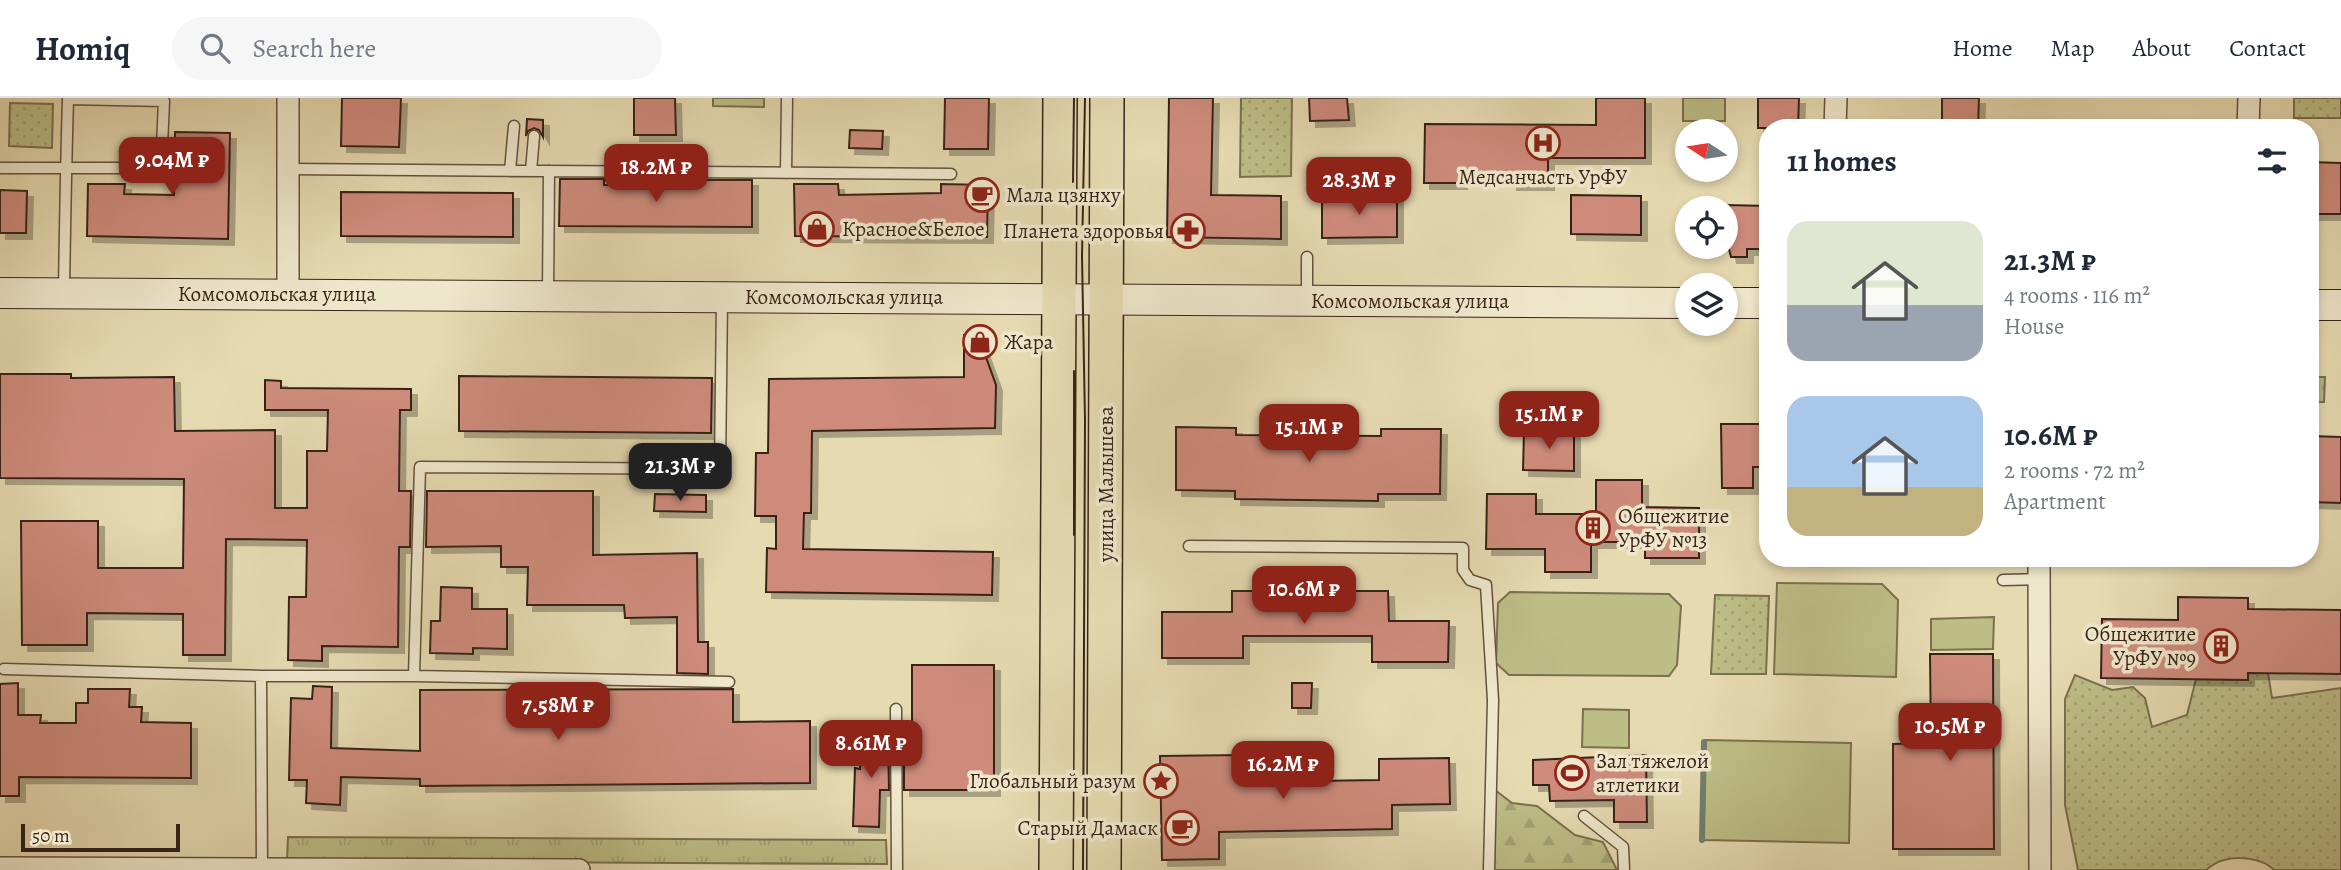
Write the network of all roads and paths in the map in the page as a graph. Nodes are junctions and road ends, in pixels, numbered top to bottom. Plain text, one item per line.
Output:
1 (288, 98) edge
2 (787, 98) edge
3 (1060, 98) edge
4 (1107, 98) edge
5 (1836, 98) edge
6 (2249, 98) edge
7 (1835, 119) edge
8 (2248, 119) edge
9 (513, 126) dead end
10 (534, 136) dead end
11 (66, 167) junction
12 (0, 168) edge
13 (288, 169) junction
14 (510, 171) junction
15 (531, 171) junction
16 (549, 171) junction
17 (786, 173) junction
18 (951, 174) dead end
19 (1307, 257) dead end
20 (0, 293) edge
21 (64, 293) junction
22 (288, 295) junction
23 (548, 295) junction
24 (722, 296) junction
25 (1058, 299) junction
26 (1106, 299) junction
27 (1307, 300) junction
28 (1675, 303) edge
29 (1738, 303) edge
30 (1759, 303) edge
31 (2319, 305) edge
32 (2341, 305) edge
33 (1189, 546) dead end
34 (2039, 569) edge
35 (2003, 580) dead end
36 (4, 669) dead end
37 (261, 676) junction
38 (414, 676) junction
39 (730, 682) dead end
40 (896, 709) dead end
41 (1584, 816) dead end
42 (0, 868) edge
43 (56, 869) edge
44 (262, 869) edge
45 (579, 870) edge
46 (897, 870) edge
47 (1056, 870) edge
48 (1104, 870) edge
49 (1489, 870) edge
50 (1624, 870) edge
51 (2040, 870) edge

1 - 13 street
2 - 17 lane
3 - 25 main road
4 - 26 main road, улица Малышева
5 - 7 street
6 - 8 street
9 - 14 lane
10 - 15 lane
11 - 11 lane
11 - 12 lane
11 - 21 lane
13 - 14 lane
13 - 22 street
14 - 15 lane
15 - 16 lane
16 - 17 lane
16 - 23 lane
17 - 18 lane
19 - 27 lane
20 - 21 main road, Комсомольская улица
21 - 22 main road, Комсомольская улица
22 - 23 main road, Комсомольская улица
23 - 24 main road, Комсомольская улица
24 - 25 main road, Комсомольская улица
24 - 38 lane
25 - 26 main road, Комсомольская улица
25 - 47 main road
26 - 27 main road, Комсомольская улица
26 - 48 main road, улица Малышева
27 - 28 main road, Комсомольская улица
29 - 30 main road
31 - 32 main road
33 - 49 lane
34 - 35 lane
34 - 51 street
36 - 37 lane
37 - 38 lane
37 - 44 lane
38 - 39 lane
40 - 46 lane
41 - 50 lane
42 - 43 street
43 - 44 street
44 - 45 street

